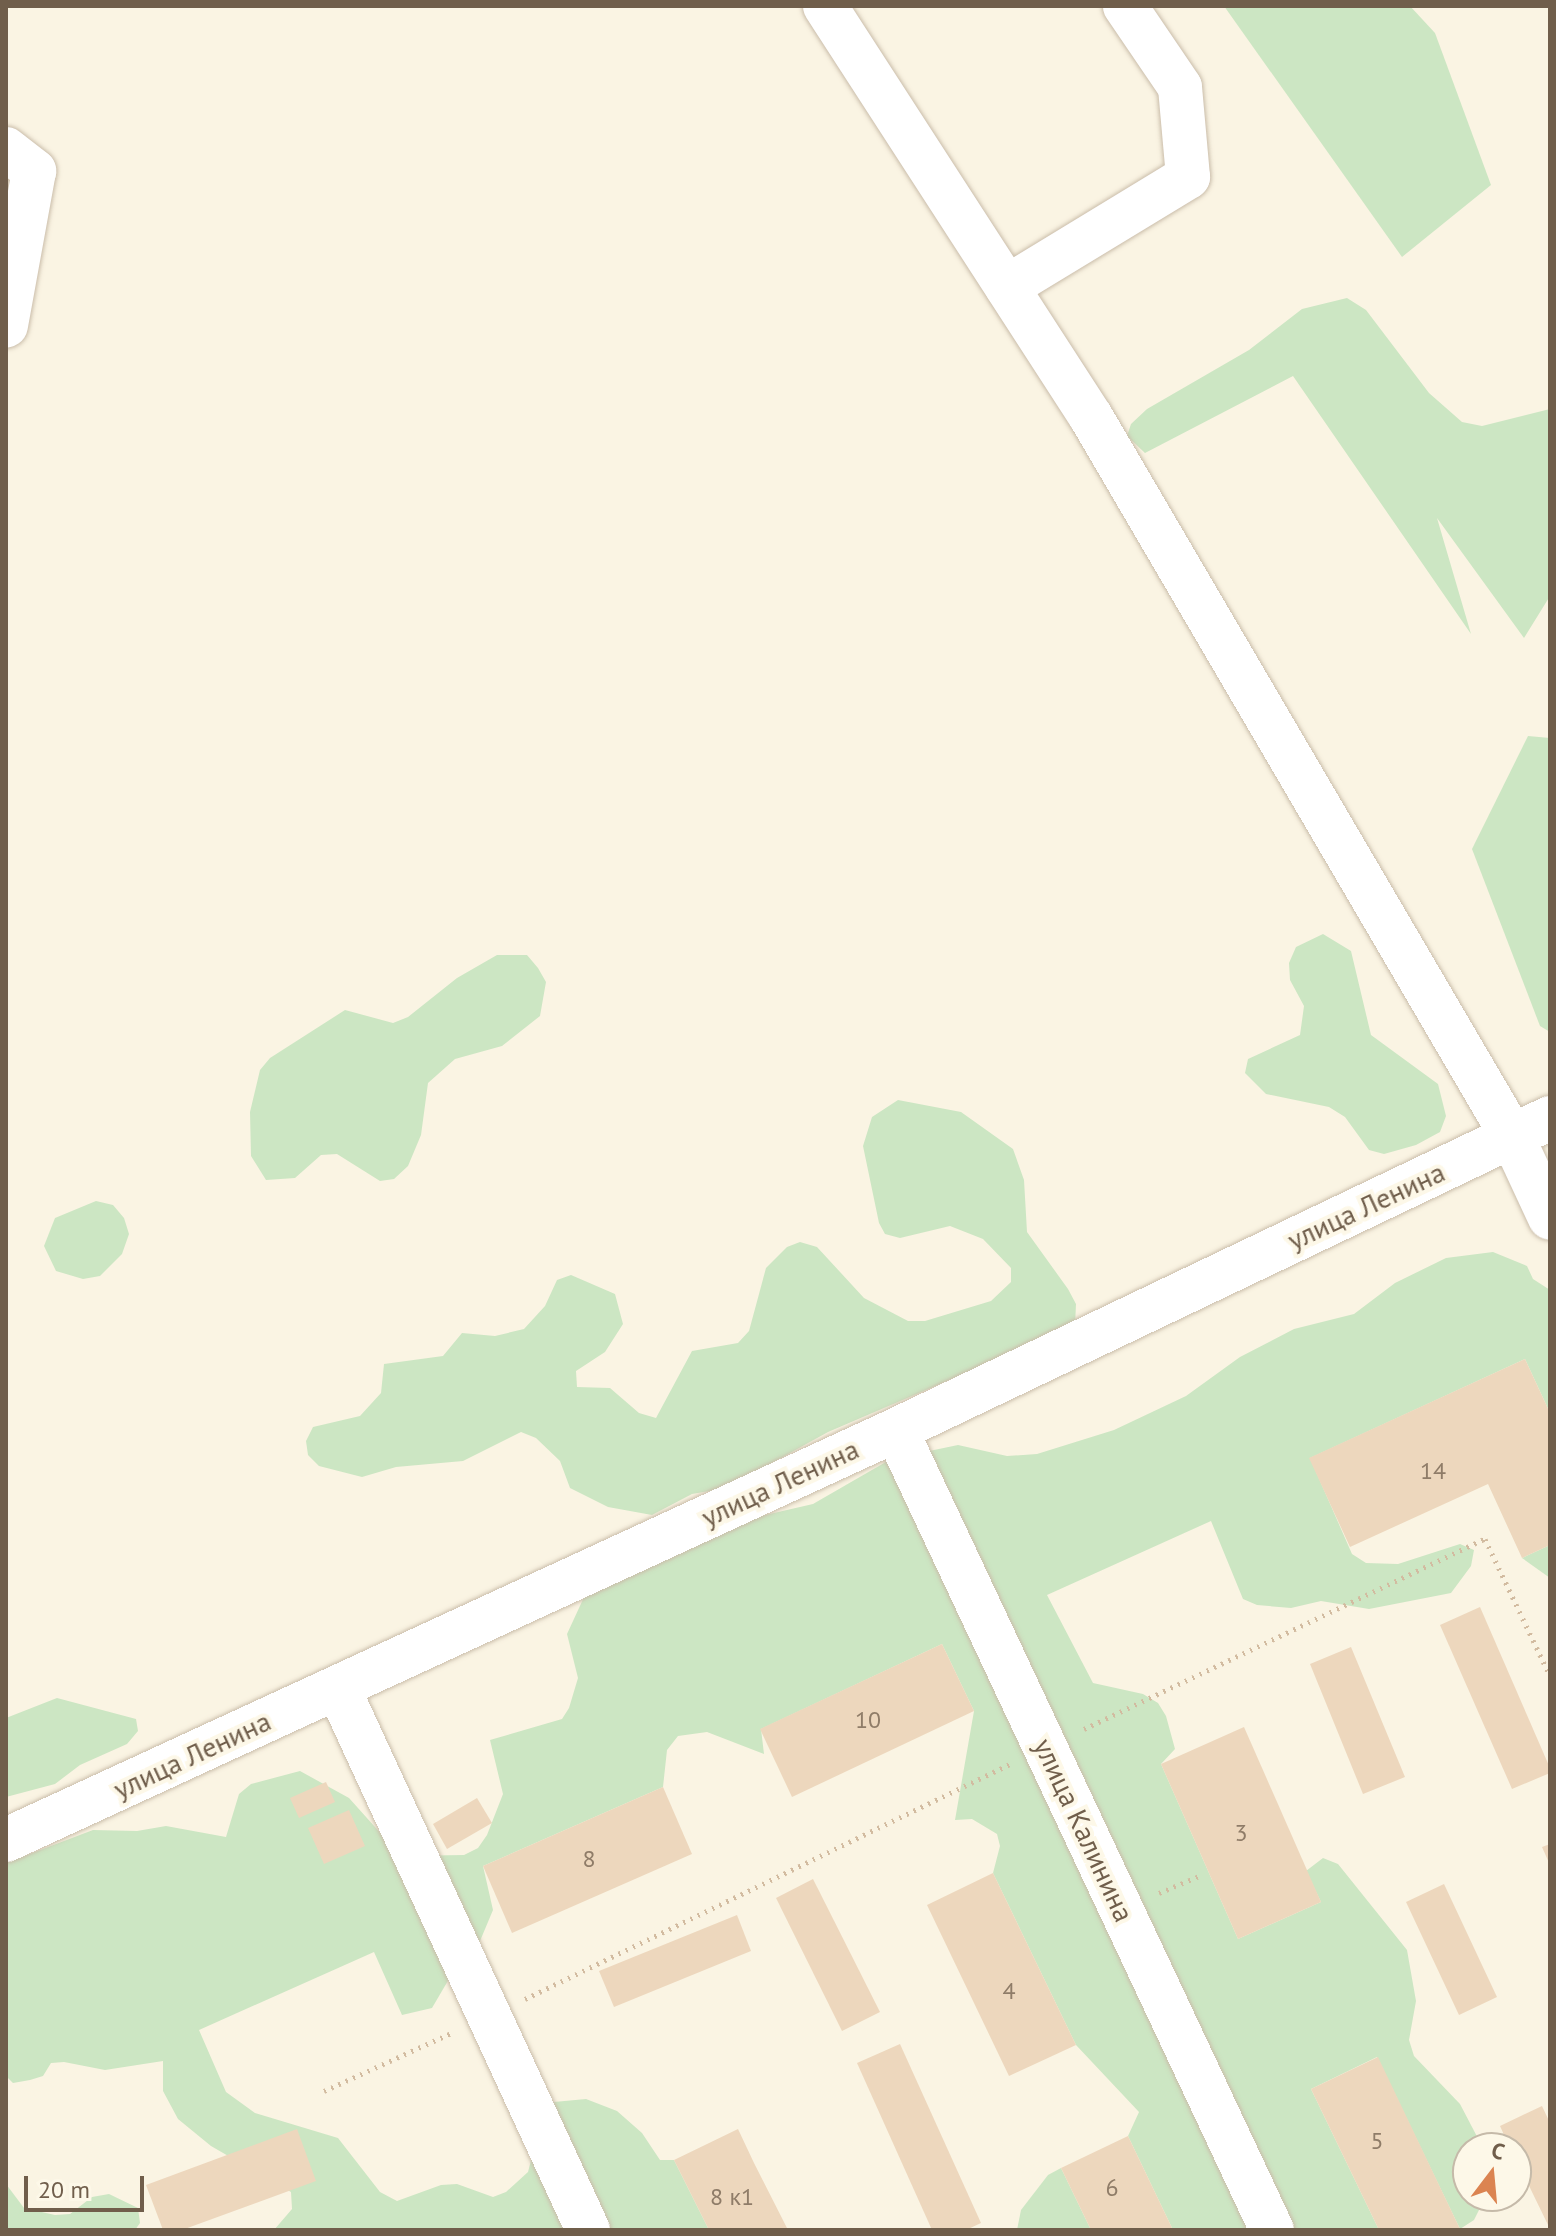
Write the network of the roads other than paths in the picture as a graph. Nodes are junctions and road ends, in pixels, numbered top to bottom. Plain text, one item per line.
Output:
1 (825, 6) edge
2 (1125, 6) edge
3 (6, 149) edge
4 (1007, 287) junction
5 (6, 325) edge
6 (1531, 1127) edge
7 (1550, 1218) edge
8 (896, 1430) junction
9 (338, 1688) junction
10 (6, 1840) edge
11 (588, 2230) edge
12 (1272, 2230) edge

1 - 4 street
2 - 4 street
3 - 5 street
4 - 6 street
6 - 7 street
6 - 8 street, улица Ленина
8 - 9 street, улица Ленина
8 - 12 street, улица Калинина
9 - 10 street, улица Ленина
9 - 11 street

